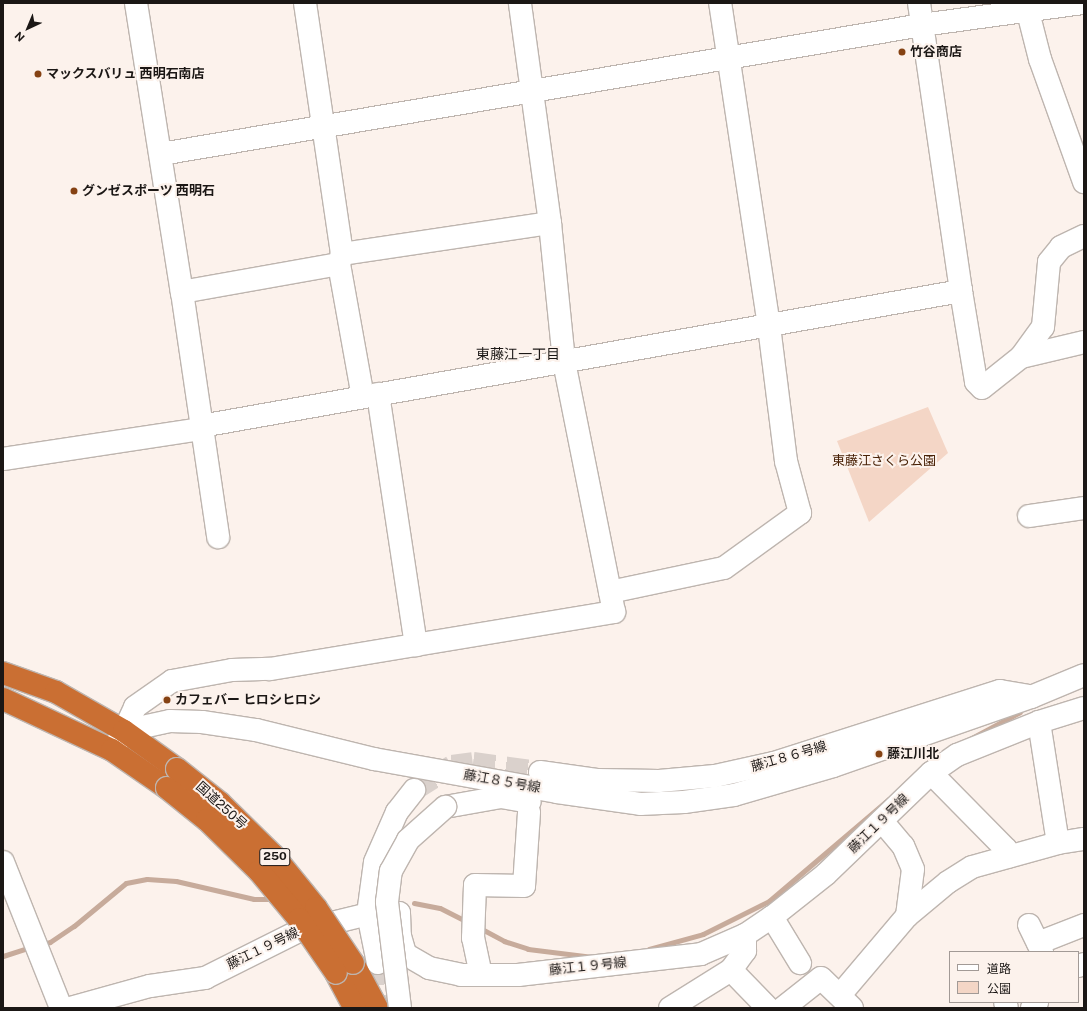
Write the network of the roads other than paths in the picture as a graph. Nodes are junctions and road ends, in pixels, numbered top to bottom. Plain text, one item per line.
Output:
1 (136, 3) edge
2 (305, 3) edge
3 (520, 3) edge
4 (720, 3) edge
5 (920, 3) edge
6 (1082, 3) edge
7 (1028, 12) junction
8 (922, 25) junction
9 (728, 59) junction
10 (531, 90) junction
11 (323, 127) junction
12 (161, 154) junction
13 (1084, 182) edge
14 (550, 223) junction
15 (1084, 236) edge
16 (340, 259) junction
17 (961, 291) junction
18 (182, 292) junction
19 (769, 326) junction
20 (1084, 342) edge
21 (1021, 357) junction
22 (564, 360) junction
23 (371, 395) junction
24 (202, 429) junction
25 (3, 459) edge
26 (1084, 508) edge
27 (1029, 516) dead end
28 (218, 536) dead end
29 (610, 592) junction
30 (416, 645) junction
31 (3, 673) edge
32 (1084, 675) edge
33 (1031, 697) junction
34 (3, 699) edge
35 (1084, 708) edge
36 (1039, 722) junction
37 (124, 731) junction
38 (112, 750) junction
39 (540, 772) tunnel mouth
40 (931, 773) junction
41 (414, 790) tunnel mouth
42 (640, 804) junction
43 (529, 812) dead end
44 (882, 821) junction
45 (1084, 839) edge
46 (1058, 842) junction
47 (1009, 856) junction
48 (3, 862) edge
49 (368, 914) junction
50 (907, 916) junction
51 (772, 917) junction
52 (1084, 925) edge
53 (745, 935) junction
54 (1036, 940) edge
55 (378, 963) tunnel mouth
56 (800, 963) dead end
57 (344, 968) junction
58 (731, 970) junction
59 (481, 975) junction
60 (846, 1002) edge
61 (61, 1008) edge
62 (70, 1008) edge
63 (355, 1008) edge
64 (377, 1008) edge
65 (400, 1008) edge
66 (670, 1008) edge
67 (768, 1008) edge
68 (783, 1008) edge

1 - 12 street
2 - 11 street
3 - 10 street
4 - 9 street
5 - 8 street
6 - 7 street
7 - 8 street
7 - 13 street
8 - 9 street
8 - 17 street
9 - 10 street
9 - 19 street
10 - 11 street
10 - 14 street
11 - 12 street
11 - 16 street
12 - 18 street
14 - 16 street
14 - 22 street
15 - 21 street
16 - 18 street
16 - 23 street
17 - 19 street
17 - 21 street
18 - 24 street
19 - 22 street
19 - 29 street
20 - 21 street
22 - 23 street
22 - 29 street
23 - 24 street
23 - 30 street
24 - 25 street
24 - 28 street
26 - 27 street
29 - 30 street
30 - 37 street
31 - 37 highway, 国道250号 / 250
32 - 33 street, 藤江８５号線
33 - 39 street, 藤江８６号線
33 - 42 street, 藤江８５号線
34 - 38 highway, 国道250号 / 250
35 - 36 street, 藤江１９号線
36 - 40 street, 藤江１９号線
36 - 46 street
37 - 38 street
37 - 42 street, 藤江８５号線
37 - 57 highway, 国道250号 / 250, bridge
38 - 57 highway, 国道250号 / 250, bridge
40 - 44 street, 藤江１９号線
40 - 47 street
41 - 49 street
42 - 65 street, bridge
43 - 59 street
44 - 50 street
44 - 51 street, 藤江１９号線
45 - 46 street
46 - 47 street
47 - 50 street
48 - 61 street
49 - 55 street
49 - 59 street, 藤江１９号線
49 - 62 street, 藤江１９号線
50 - 60 street
51 - 53 street, 藤江１９号線
51 - 56 street
52 - 54 street
53 - 58 street
53 - 59 street, 藤江１９号線
57 - 63 highway, 国道250号 / 250
57 - 64 highway, 国道250号 / 250
58 - 66 street
58 - 67 street
60 - 68 street

